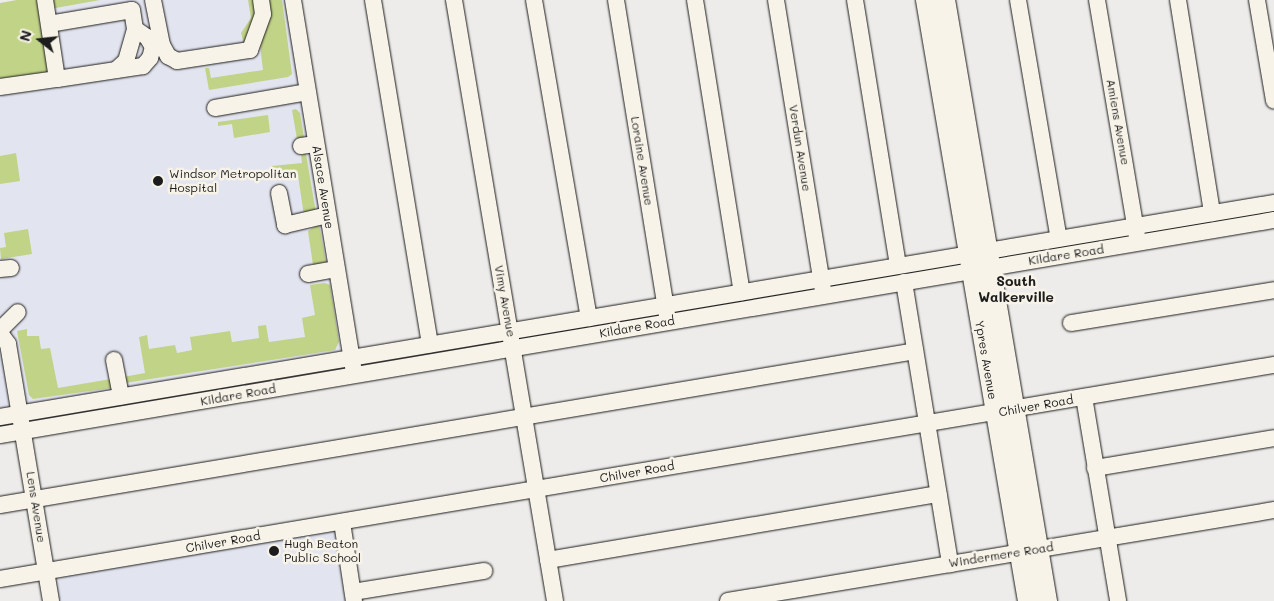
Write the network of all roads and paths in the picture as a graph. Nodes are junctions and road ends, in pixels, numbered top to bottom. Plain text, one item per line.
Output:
1 (45, 0) edge
2 (153, 0) edge
3 (261, 0) edge
4 (293, 0) edge
5 (373, 0) edge
6 (454, 0) edge
7 (534, 0) edge
8 (616, 0) edge
9 (694, 0) edge
10 (776, 0) edge
11 (854, 0) edge
12 (926, 0) edge
13 (946, 0) edge
14 (1018, 0) edge
15 (1097, 0) edge
16 (1178, 0) edge
17 (1257, 0) edge
18 (49, 24) junction
19 (57, 79) junction
20 (0, 87) edge
21 (308, 92) junction
22 (1274, 101) edge
23 (215, 108) dead end
24 (279, 193) dead end
25 (1274, 203) edge
26 (1212, 213) junction
27 (328, 215) junction
28 (1274, 220) edge
29 (1136, 226) junction
30 (1059, 239) junction
31 (1138, 243) junction
32 (989, 259) junction
33 (970, 262) junction
34 (898, 266) junction
35 (337, 269) junction
36 (308, 274) dead end
37 (821, 278) junction
38 (904, 282) junction
39 (1274, 290) edge
40 (742, 292) junction
41 (824, 296) junction
42 (666, 305) junction
43 (18, 312) dead end
44 (589, 318) junction
45 (668, 322) junction
46 (1071, 323) dead end
47 (510, 331) junction
48 (0, 332) edge
49 (430, 344) junction
50 (513, 348) junction
51 (915, 351) junction
52 (351, 358) junction
53 (114, 360) dead end
54 (1274, 366) edge
55 (354, 375) junction
56 (121, 396) junction
57 (1084, 397) junction
58 (1015, 409) junction
59 (995, 412) junction
60 (20, 413) junction
61 (524, 415) junction
62 (0, 417) edge
63 (927, 424) junction
64 (23, 431) junction
65 (0, 435) edge
66 (1274, 438) edge
67 (1095, 468) junction
68 (536, 489) junction
69 (938, 494) junction
70 (35, 499) junction
71 (0, 505) edge
72 (1274, 510) edge
73 (342, 522) junction
74 (1109, 538) junction
75 (1029, 551) junction
76 (548, 560) junction
77 (950, 564) junction
78 (47, 571) junction
79 (484, 571) dead end
80 (0, 579) edge
81 (354, 597) edge
82 (51, 601) edge
83 (555, 601) edge
84 (728, 601) edge
85 (1028, 601) edge
86 (1047, 601) edge
87 (1118, 601) edge

1 - 18 street
2 - 3 street
4 - 21 street, Alsace Avenue
5 - 49 street
6 - 47 street, Vimy Avenue
7 - 44 street
8 - 42 street, Loraine Avenue
9 - 40 street
10 - 37 street, Verdun Avenue
11 - 34 street
12 - 33 main road, Ypres Avenue
13 - 32 main road, Ypres Avenue
14 - 30 street
15 - 29 street, Amiens Avenue
16 - 26 street
17 - 22 street
18 - 19 street
18 - 19 street
19 - 20 street
21 - 23 street
21 - 27 street, Alsace Avenue
24 - 27 street
25 - 26 street, Kildare Road
26 - 29 street, Kildare Road
27 - 35 street, Alsace Avenue
28 - 31 street, Kildare Road
29 - 30 street, Kildare Road
29 - 31 street, Amiens Avenue
30 - 32 street, Kildare Road
31 - 32 street, Kildare Road
32 - 33 street, Kildare Road
32 - 58 main road, Ypres Avenue
33 - 34 street, Kildare Road
33 - 38 street, Kildare Road
33 - 59 main road, Ypres Avenue
34 - 37 street, Kildare Road
35 - 36 street
35 - 52 street, Alsace Avenue
37 - 40 street, Kildare Road
37 - 41 street, Verdun Avenue
38 - 41 street, Kildare Road
38 - 51 street
39 - 46 street
40 - 42 street, Kildare Road
41 - 45 street, Kildare Road
42 - 44 street, Kildare Road
42 - 45 street, Loraine Avenue
43 - 48 street
44 - 47 street, Kildare Road
45 - 50 street, Kildare Road
47 - 49 street, Kildare Road
47 - 50 street, Vimy Avenue
48 - 60 street, Lens Avenue
49 - 52 street, Kildare Road
50 - 55 street, Kildare Road
50 - 61 street, Vimy Avenue
51 - 61 street
51 - 63 street
52 - 55 street, Alsace Avenue
52 - 56 street, Kildare Road
53 - 56 street
54 - 57 street, Chilver Road
55 - 64 street, Kildare Road
56 - 60 street, Kildare Road
57 - 58 street, Chilver Road
57 - 67 street
58 - 59 street, Chilver Road
58 - 75 main road, Ypres Avenue
59 - 63 street, Chilver Road
59 - 75 main road, Ypres Avenue
60 - 62 street, Kildare Road
60 - 64 street, Lens Avenue
61 - 68 street, Vimy Avenue
61 - 70 street
63 - 68 street, Chilver Road
63 - 69 street
64 - 65 street, Kildare Road
64 - 70 street, Lens Avenue
66 - 67 street
67 - 74 street
68 - 73 street, Chilver Road
68 - 76 street, Vimy Avenue
69 - 76 street
69 - 77 street
70 - 71 street
70 - 78 street, Lens Avenue
72 - 74 street, Windermere Road
73 - 78 street, Chilver Road
73 - 81 street
74 - 75 street, Windermere Road
74 - 87 street
75 - 77 street, Windermere Road
75 - 85 main road, Ypres Avenue
75 - 86 main road, Ypres Avenue
76 - 83 street, Vimy Avenue
77 - 84 street, Windermere Road
78 - 80 street, Chilver Road
78 - 82 street, Lens Avenue
79 - 81 street

